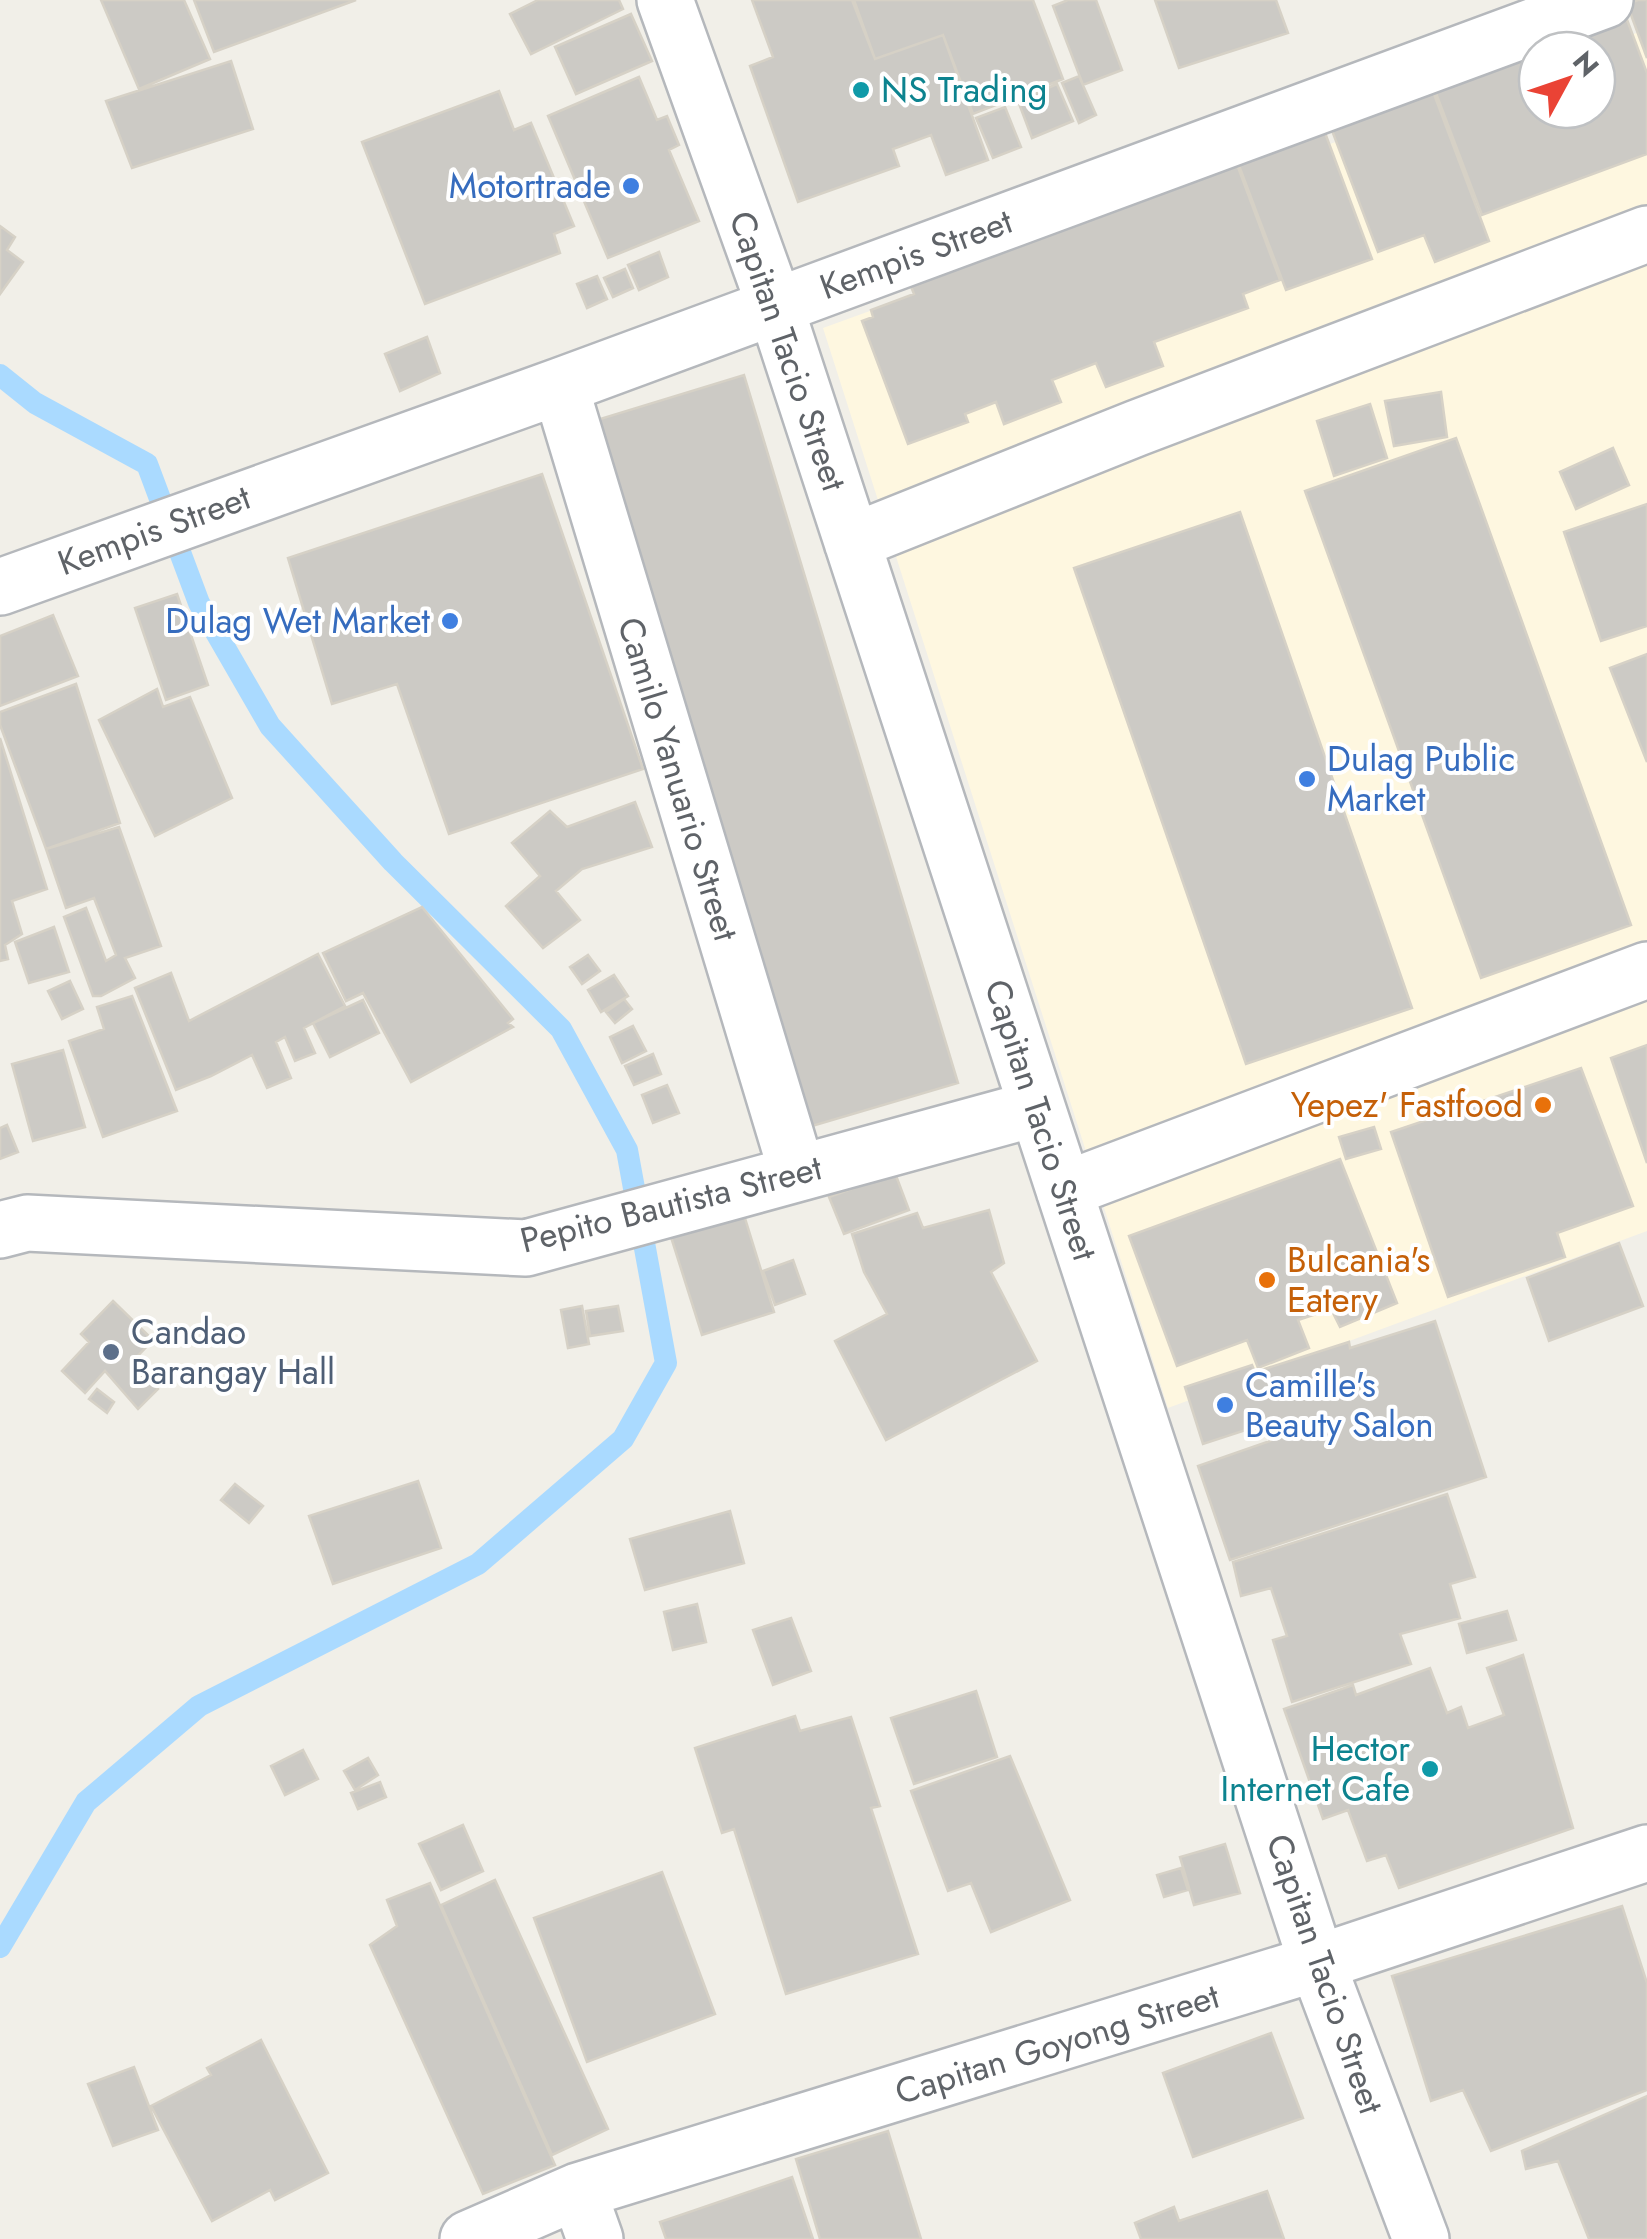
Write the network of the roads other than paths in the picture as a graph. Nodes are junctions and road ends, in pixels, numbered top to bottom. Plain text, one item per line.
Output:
1 (665, 0) edge
2 (1605, 0) edge
3 (1647, 234) edge
4 (775, 306) junction
5 (560, 386) junction
6 (852, 542) junction
7 (0, 586) edge
8 (1647, 970) edge
9 (1037, 1108) junction
10 (797, 1172) junction
11 (1064, 1190) junction
12 (0, 1230) edge
13 (1647, 1852) edge
14 (1317, 1964) junction
15 (587, 2215) edge
16 (468, 2239) edge
17 (1421, 2239) edge

1 - 4 street, Capitan Tacio Street
2 - 4 street, Kempis Street
3 - 6 street
4 - 5 street, Kempis Street
4 - 6 street, Capitan Tacio Street
5 - 7 street, Kempis Street
5 - 10 street, Camilo Yanuario Street
6 - 9 street, Capitan Tacio Street
8 - 11 street
9 - 10 street, Pepito Bautista Street
9 - 11 street, Capitan Tacio Street
10 - 12 street, Pepito Bautista Street
11 - 14 street, Capitan Tacio Street
13 - 14 street, Capitan Goyong Street
14 - 15 street, Capitan Goyong Street
14 - 17 street, Capitan Tacio Street
15 - 16 street, Capitan Goyong Street

